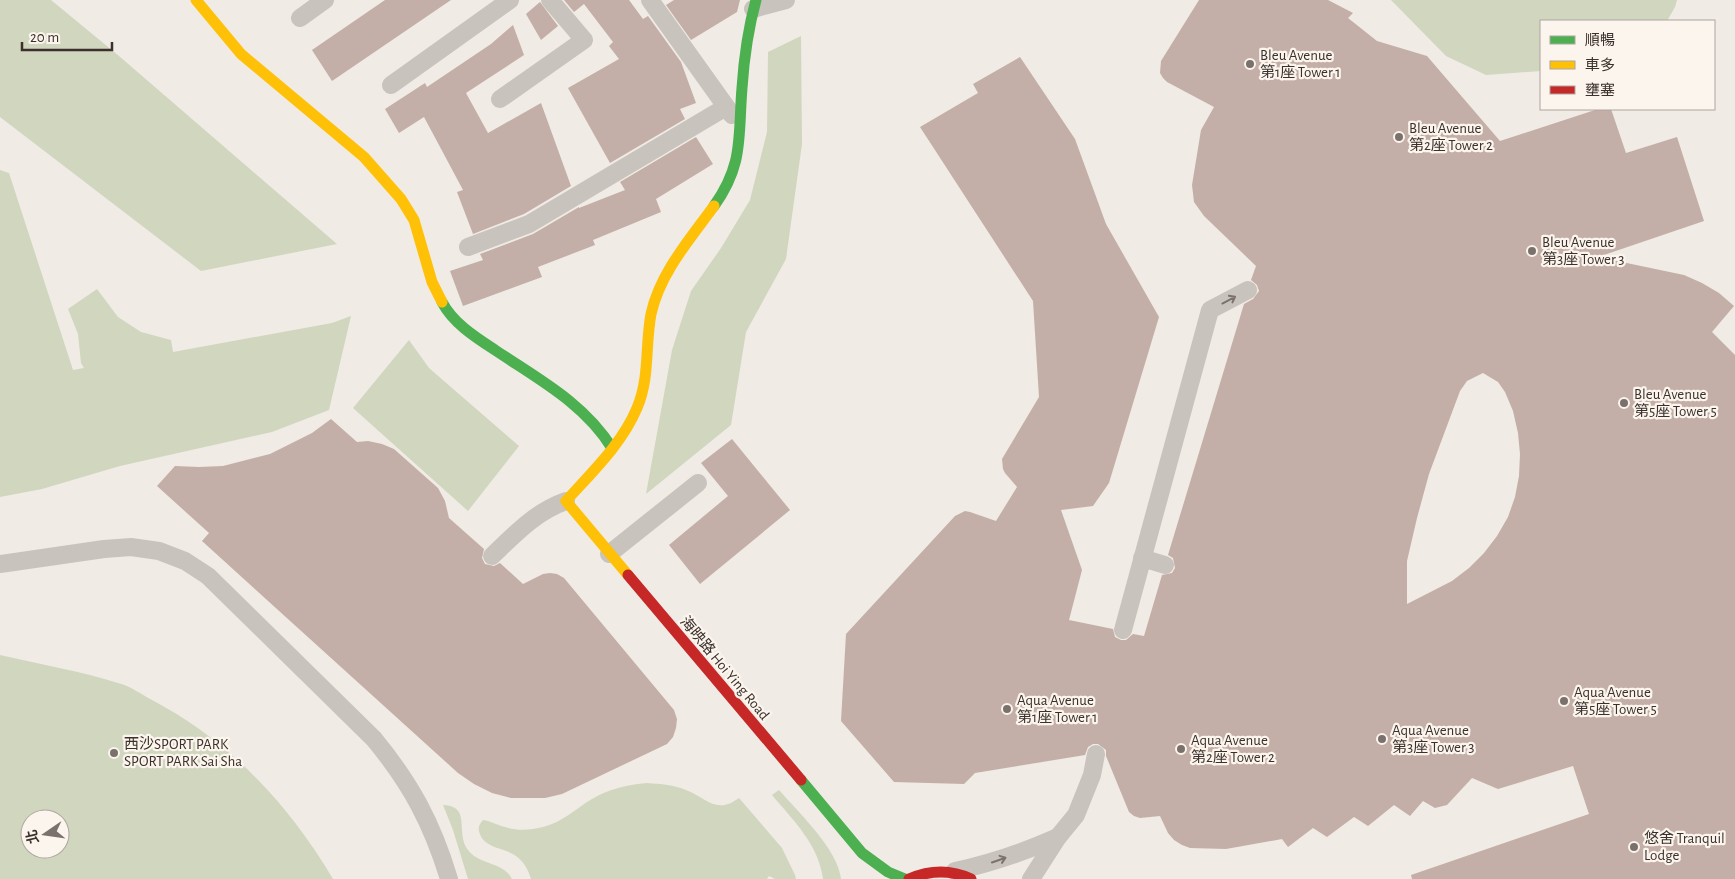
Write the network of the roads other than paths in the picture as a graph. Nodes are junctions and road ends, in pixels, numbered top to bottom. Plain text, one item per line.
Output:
1 (196, 0) edge
2 (325, 0) edge
3 (510, 0) edge
4 (550, 0) edge
5 (650, 0) edge
6 (786, 0) edge
7 (754, 5) edge
8 (300, 18) dead end
9 (391, 85) dead end
10 (500, 99) dead end
11 (726, 107) junction
12 (739, 125) junction
13 (468, 247) dead end
14 (1248, 290) dead end
15 (612, 448) junction
16 (698, 483) dead end
17 (566, 501) junction
18 (609, 554) junction
19 (492, 556) dead end
20 (1142, 558) junction
21 (0, 564) edge
22 (1165, 565) dead end
23 (1123, 630) dead end
24 (1096, 754) dead end
25 (1058, 837) junction
26 (862, 854) junction
27 (868, 872) dead end
28 (952, 872) junction
29 (449, 879) edge
30 (907, 879) edge
31 (971, 879) edge
32 (1032, 879) edge

1 - 15 street
2 - 8 lane
3 - 9 lane
4 - 10 lane
5 - 11 lane
6 - 7 lane
7 - 12 street
11 - 12 lane
11 - 13 lane
12 - 15 street
20 -> 14 lane
15 - 17 street
16 - 18 lane
17 - 18 street, 海映路 Hoi Ying Road
17 - 19 lane
18 - 26 street, 海映路 Hoi Ying Road
20 - 22 lane
20 - 23 lane
21 - 29 lane
24 - 25 lane
28 -> 25 lane
25 - 32 lane
26 - 27 street, 海映路 Hoi Ying Road
26 - 30 street, 海映路 Hoi Ying Road
28 - 30 street, 海映路 Hoi Ying Road
28 - 31 street, 海映路 Hoi Ying Road

